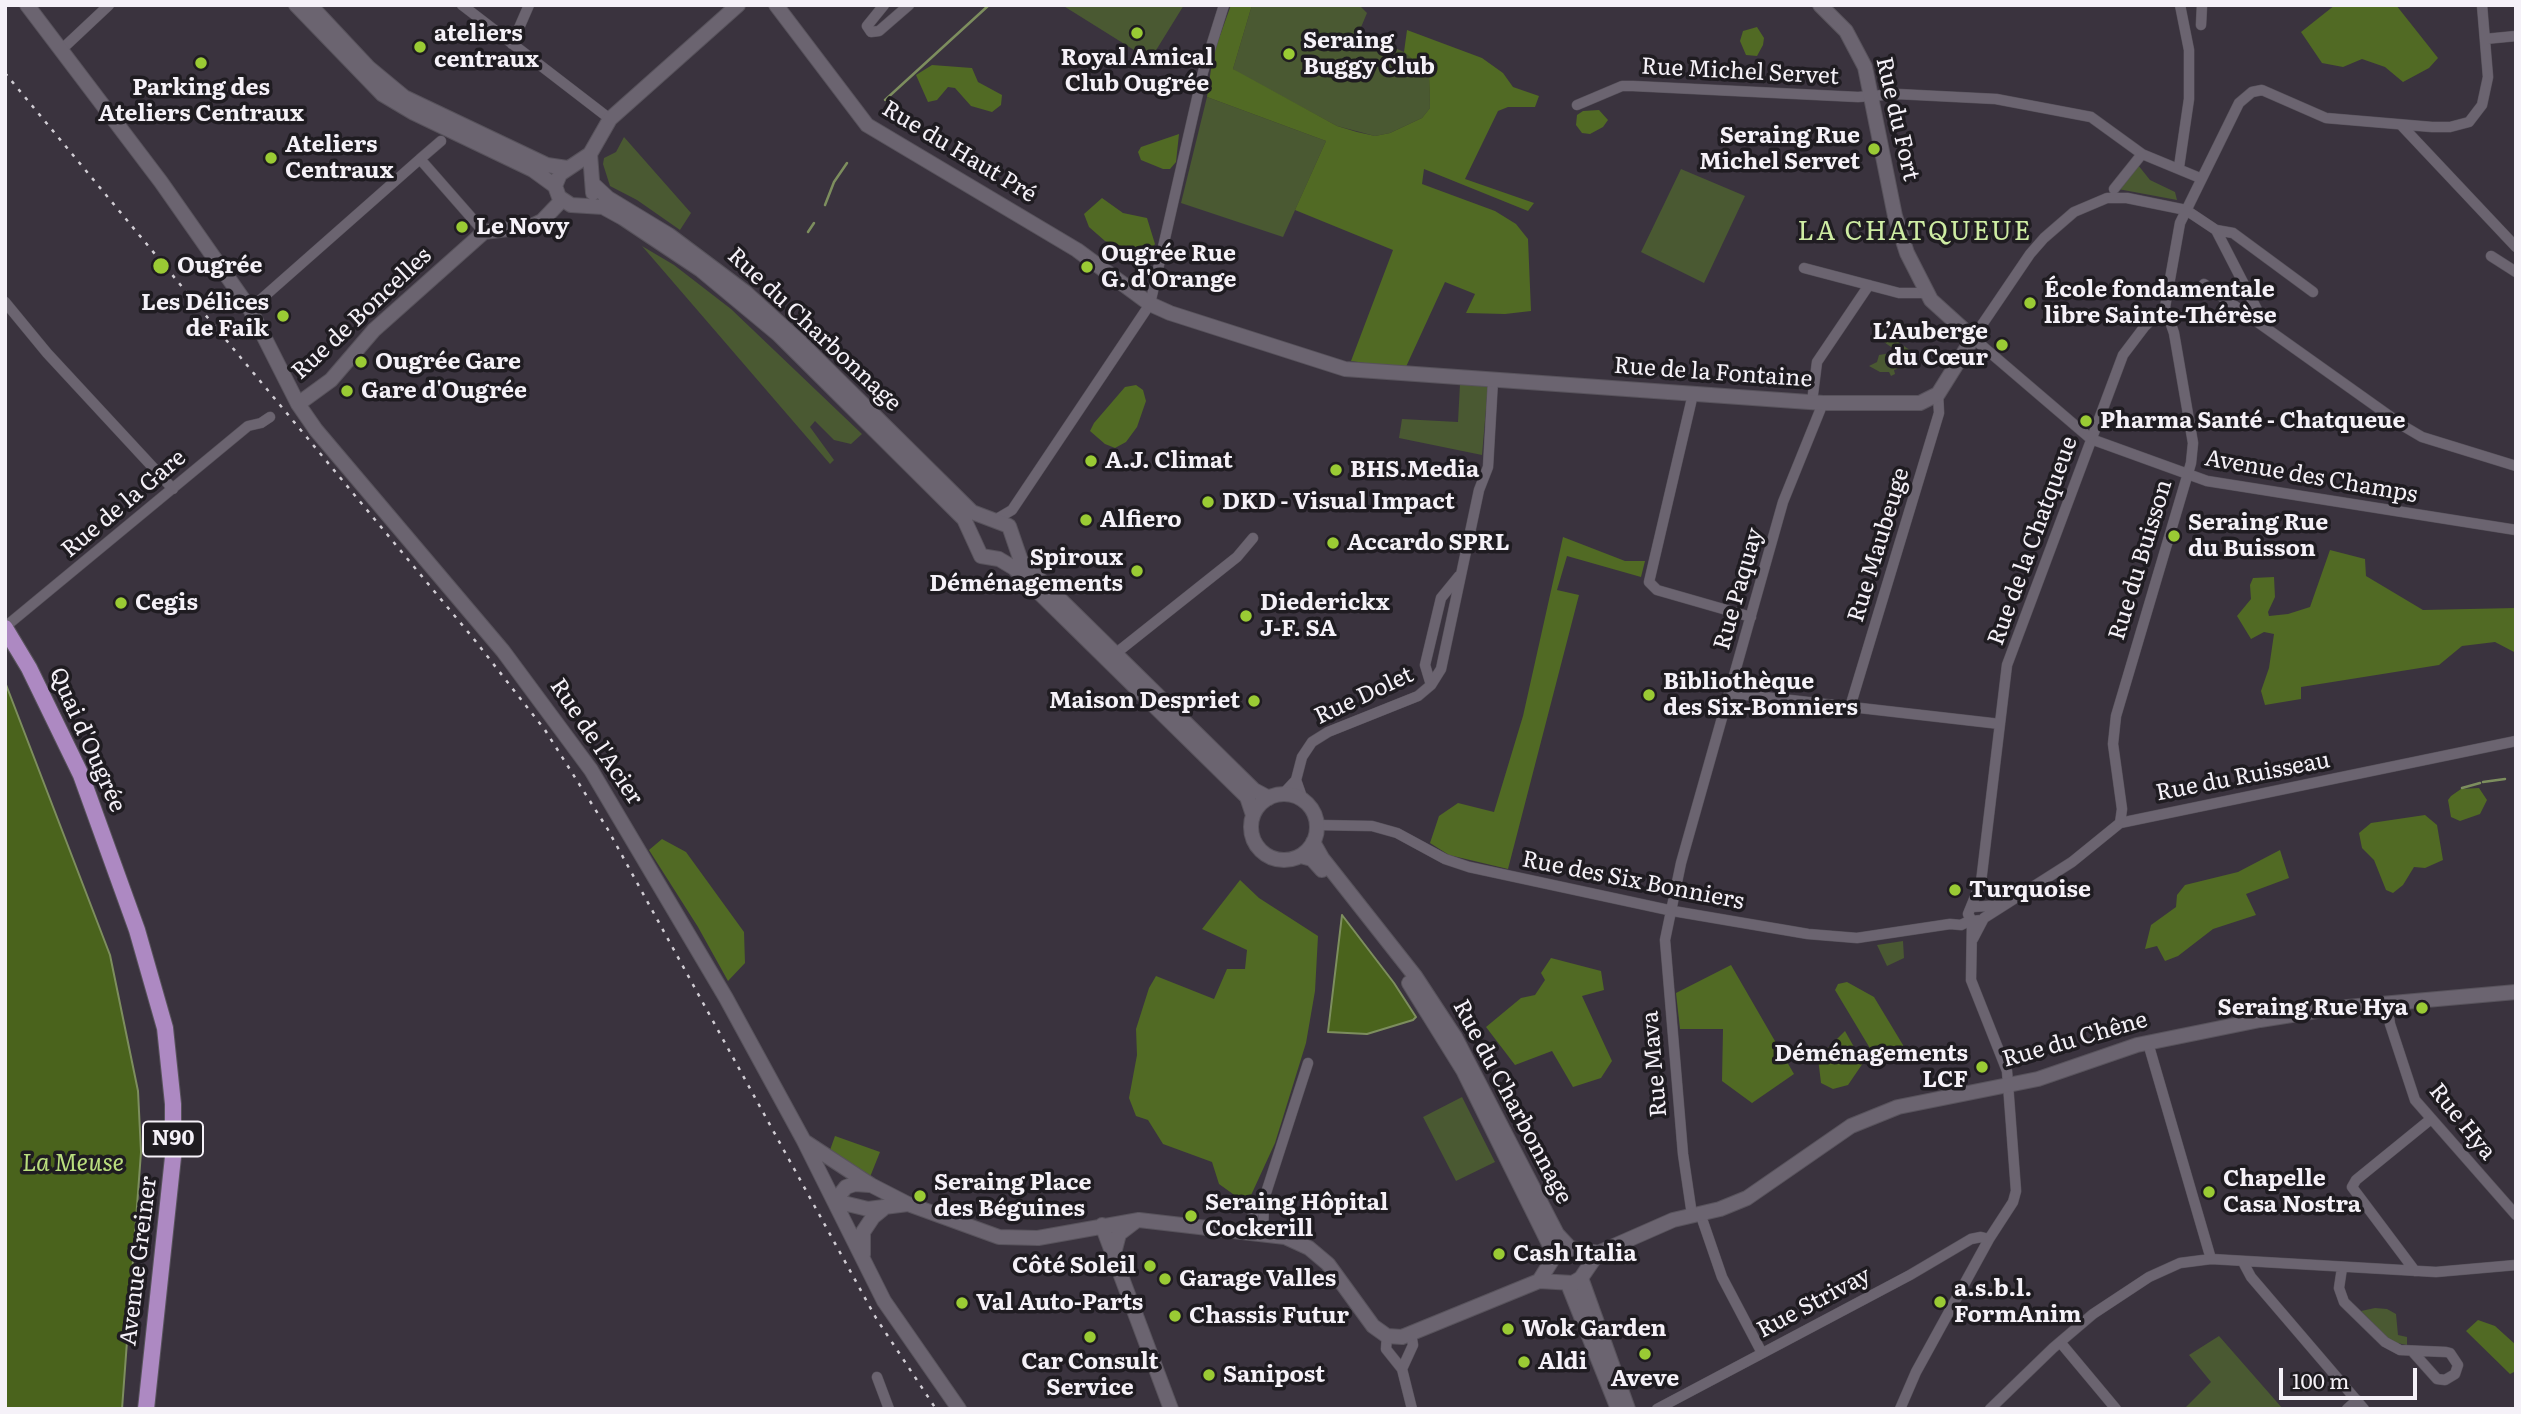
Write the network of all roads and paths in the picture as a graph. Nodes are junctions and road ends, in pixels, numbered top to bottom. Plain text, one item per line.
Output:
1 (27, 5) edge
2 (109, 5) edge
3 (296, 5) edge
4 (310, 5) edge
5 (462, 5) edge
6 (529, 5) edge
7 (738, 5) edge
8 (776, 5) edge
9 (886, 5) edge
10 (909, 5) edge
11 (1224, 5) edge
12 (1819, 5) edge
13 (2180, 5) edge
14 (2202, 5) edge
15 (2482, 5) edge
16 (896, 16) junction
17 (2201, 25) dead end
18 (2516, 36) edge
19 (2485, 39) junction
20 (512, 44) junction
21 (60, 51) junction
22 (1870, 94) junction
23 (1577, 105) dead end
24 (610, 119) junction
25 (2402, 126) junction
26 (441, 141) dead end
27 (590, 154) junction
28 (2142, 154) junction
29 (420, 159) junction
30 (569, 167) junction
31 (2179, 167) junction
32 (2200, 178) junction
33 (593, 180) junction
34 (555, 186) junction
35 (2114, 189) dead end
36 (562, 200) junction
37 (582, 204) junction
38 (2186, 210) junction
39 (2216, 230) junction
40 (484, 232) junction
41 (2516, 247) edge
42 (2491, 256) dead end
43 (1804, 268) dead end
44 (2516, 272) edge
45 (2204, 284) dead end
46 (1869, 285) junction
47 (2313, 292) dead end
48 (1926, 293) junction
49 (5, 302) edge
50 (1150, 304) junction
51 (2165, 307) junction
52 (250, 309) junction
53 (2266, 327) junction
54 (1973, 338) junction
55 (1493, 380) junction
56 (1693, 394) junction
57 (1938, 394) junction
58 (1817, 402) junction
59 (298, 404) junction
60 (270, 417) dead end
61 (2091, 439) junction
62 (2516, 466) edge
63 (2187, 473) junction
64 (173, 489) junction
65 (1012, 510) junction
66 (994, 520) junction
67 (1011, 529) junction
68 (2516, 530) edge
69 (1253, 538) dead end
70 (973, 539) junction
71 (1013, 544) junction
72 (999, 559) junction
73 (1460, 576) junction
74 (1751, 617) junction
75 (5, 627) edge
76 (1115, 654) junction
77 (1431, 685) junction
78 (1729, 693) junction
79 (1850, 708) junction
80 (2000, 724) junction
81 (2516, 741) edge
82 (1296, 780) junction
83 (1276, 796) junction
84 (1303, 800) junction
85 (1253, 815) junction
86 (2120, 824) junction
87 (1317, 825) junction
88 (1313, 842) junction
89 (1301, 856) junction
90 (118, 874) joint
91 (2001, 905) junction
92 (1974, 907) junction
93 (1672, 911) junction
94 (1977, 920) junction
95 (1950, 924) junction
96 (2516, 992) edge
97 (2387, 1003) junction
98 (2148, 1043) junction
99 (1308, 1063) dead end
100 (2008, 1084) junction
101 (2431, 1119) junction
102 (804, 1141) junction
103 (871, 1185) junction
104 (1264, 1199) junction
105 (835, 1201) junction
106 (908, 1204) junction
107 (884, 1208) junction
108 (1696, 1214) junction
109 (2516, 1215) edge
110 (1136, 1221) junction
111 (1102, 1226) junction
112 (1247, 1231) junction
113 (1263, 1233) junction
114 (1989, 1239) junction
115 (1574, 1249) junction
116 (1598, 1253) junction
117 (1113, 1258) junction
118 (1552, 1258) junction
119 (2211, 1259) junction
120 (2243, 1262) junction
121 (864, 1264) junction
122 (2516, 1265) edge
123 (2342, 1268) junction
124 (2415, 1271) junction
125 (1573, 1278) junction
126 (1539, 1281) junction
127 (1411, 1334) junction
128 (1387, 1336) junction
129 (2060, 1342) junction
130 (2412, 1351) dead end
131 (1762, 1353) junction
132 (1402, 1369) junction
133 (877, 1377) dead end
134 (2357, 1400) junction
135 (1628, 1407) edge
136 (146, 1409) edge
137 (889, 1409) edge
138 (959, 1409) edge
139 (1171, 1409) edge
140 (1412, 1409) edge
141 (1657, 1409) edge
142 (1900, 1409) edge
143 (1990, 1409) edge
144 (2116, 1409) edge
145 (2347, 1409) edge
146 (2364, 1409) edge

1 - 21 main road, Rue de l'Acier
2 - 21 street
3 - 34 main road
4 - 30 main road
5 - 20 street
6 - 20 street
7 - 24 main road
8 - 50 main road, Rue du Haut Pré
9 - 16 street
9 - 16 street
10 - 16 street
11 - 50 street
12 - 22 main road, Rue du Fort
13 - 31 street
14 - 17 street
15 - 19 street
18 - 19 street
19 - 25 street
20 - 24 street
21 - 52 main road, Rue de l'Acier
22 - 23 street, Rue Michel Servet
22 - 28 street, Rue Michel Servet
22 - 48 main road, Rue du Fort
24 - 27 main road
25 - 32 street
25 - 41 street
26 - 29 street
27 - 30 main road
27 - 33 main road
28 - 31 street, Rue Michel Servet
28 - 35 street
29 - 40 street
29 - 52 street
30 - 33 main road
30 - 34 main road
31 - 32 street, Rue Michel Servet
32 - 38 street
33 - 37 main road
33 - 66 main road, Rue du Charbonnage
34 - 36 main road
36 - 37 main road
36 - 40 main road
37 - 70 main road, Rue du Charbonnage
38 - 39 street
38 - 51 street
38 - 54 street
39 - 47 street
39 - 53 street
40 - 59 main road, Rue de Boncelles
42 - 44 street
43 - 46 street
45 - 53 street
46 - 48 street
46 - 58 street, Rue Paquay
48 - 54 main road
49 - 64 street
50 - 55 main road, Rue de la Fontaine
50 - 65 street
51 - 61 street, Rue de la Chatqueue
51 - 63 street, Rue du Buisson
52 - 59 main road, Rue de l'Acier
53 - 62 street
54 - 57 main road
54 - 61 street, Avenue des Champs
55 - 56 main road, Rue de la Fontaine
55 - 73 street, Rue Dolet
56 - 58 main road, Rue de la Fontaine
56 - 74 street
57 - 58 main road, Rue de la Fontaine
57 - 79 street, Rue Maubeuge
58 - 74 street, Rue Paquay
59 - 102 main road, Rue de l'Acier
60 - 64 street, Rue de la Gare
61 - 63 street, Avenue des Champs
61 - 80 street, Rue de la Chatqueue
63 - 68 street, Avenue des Champs
63 - 86 street, Rue du Buisson
64 - 75 street, Rue de la Gare
65 - 66 street
65 - 67 street
66 - 67 main road, Rue du Charbonnage
66 - 70 main road
67 - 71 main road
69 - 76 street
70 - 72 main road, Rue du Charbonnage
71 - 72 main road
71 - 76 main road
72 - 85 main road, Rue du Charbonnage
73 - 77 street, Rue Dolet
73 - 77 street, Rue Dolet
74 - 78 street, Rue Paquay
75 - 90 main road, Quai d'Ougrée / N90
76 - 83 main road
77 - 82 street, Rue Dolet
78 - 79 street
78 - 93 street, Rue Paquay
79 - 80 street
80 - 92 street, Rue de la Chatqueue
81 - 86 street, Rue du Ruisseau
82 - 83 street, Rue Dolet
82 - 84 street
83 - 84 main road
83 - 85 main road
84 - 87 main road
85 - 89 main road, Rue du Charbonnage
86 - 91 street, Rue du Ruisseau
87 - 88 main road
87 - 93 street, Rue des Six Bonniers
88 - 89 main road
88 - 115 main road, Rue du Charbonnage
89 - 118 main road, Rue du Charbonnage
90 - 136 main road, Avenue Greiner / N90
91 - 92 street, Rue du Ruisseau
91 - 94 street, Rue du Ruisseau
92 - 94 street, Rue de la Chatqueue
92 - 94 street
92 - 95 street, Rue des Six Bonniers
93 - 95 street, Rue des Six Bonniers
93 - 108 street, Rue Mava
94 - 95 street, Rue des Six Bonniers
94 - 100 street
96 - 97 main road, Rue du Chêne
97 - 98 main road, Rue du Chêne
97 - 101 street, Rue Hya
98 - 100 main road, Rue du Chêne
98 - 119 street
99 - 104 street
100 - 108 main road, Rue du Chêne
100 - 114 street
101 - 109 street, Rue Hya
101 - 124 street
102 - 103 main road
102 - 105 main road, Rue de l'Acier
103 - 105 main road
103 - 106 main road
104 - 112 street
104 - 113 street
105 - 107 main road
105 - 121 main road, Rue de l'Acier
106 - 107 main road
106 - 111 main road
107 - 121 main road
108 - 116 main road, Rue du Chêne
108 - 131 street, Rue Mava
110 - 111 main road
110 - 112 main road
110 - 117 main road
111 - 117 main road
112 - 113 main road
113 - 128 main road
114 - 131 street, Rue Strivay
114 - 142 street
115 - 116 main road
115 - 118 main road
115 - 125 main road
116 - 125 main road, Rue du Chêne
117 - 139 main road
118 - 125 main road
118 - 126 main road
119 - 120 street
119 - 129 street
120 - 123 street
120 - 134 street
121 - 138 main road, Rue de l'Acier
122 - 124 street
123 - 124 street
123 - 130 street
125 - 126 main road
125 - 135 main road
126 - 127 main road
127 - 128 main road
127 - 132 street
128 - 132 street
129 - 143 street
129 - 144 street
131 - 141 street, Rue Strivay
132 - 140 street
133 - 137 street
134 - 145 street
134 - 146 street

